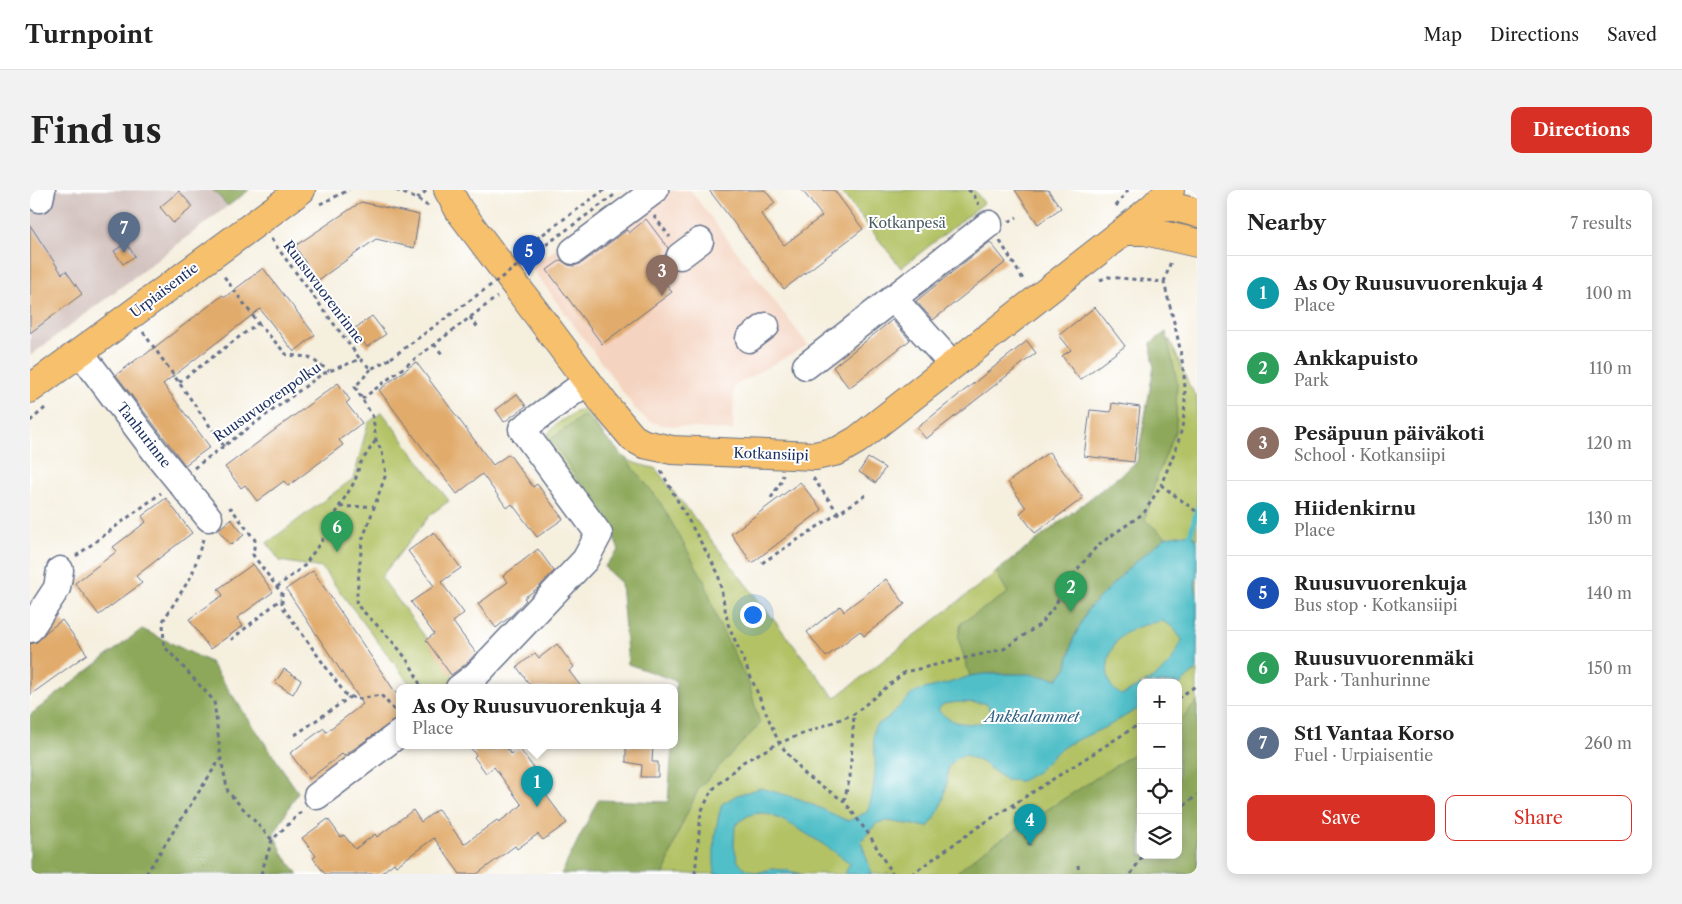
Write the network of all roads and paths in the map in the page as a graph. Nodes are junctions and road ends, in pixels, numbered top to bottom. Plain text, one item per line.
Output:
1 (396, 190) edge
2 (426, 190) edge
3 (604, 190) edge
4 (1128, 190) edge
5 (301, 191) edge
6 (617, 193) dead end
7 (1162, 198) edge
8 (454, 200) edge
9 (653, 201) edge
10 (1197, 213) edge
11 (1118, 222) junction
12 (989, 224) dead end
13 (270, 239) dead end
14 (700, 241) dead end
15 (1197, 243) edge
16 (573, 251) dead end
17 (673, 254) junction
18 (1172, 258) dead end
19 (513, 263) junction
20 (223, 276) dead end
21 (657, 278) dead end
22 (1164, 282) junction
23 (1094, 283) dead end
24 (499, 296) dead end
25 (893, 298) junction
26 (470, 317) junction
27 (258, 323) junction
28 (478, 328) dead end
29 (145, 335) dead end
30 (434, 344) junction
31 (80, 352) junction
32 (442, 354) dead end
33 (943, 354) dead end
34 (360, 359) junction
35 (806, 366) dead end
36 (371, 369) junction
37 (329, 371) junction
38 (588, 381) junction
39 (179, 382) junction
40 (30, 389) edge
41 (362, 399) junction
42 (376, 440) junction
43 (224, 446) junction
44 (657, 463) dead end
45 (785, 468) dead end
46 (812, 477) dead end
47 (178, 480) junction
48 (1161, 486) junction
49 (869, 493) dead end
50 (771, 498) dead end
51 (374, 506) junction
52 (339, 507) junction
53 (1197, 512) edge
54 (838, 514) junction
55 (209, 518) junction
56 (762, 563) dead end
57 (60, 570) joint
58 (277, 587) junction
59 (282, 599) junction
60 (30, 629) edge
61 (231, 640) dead end
62 (419, 684) edge
63 (464, 684) edge
64 (1197, 685) edge
65 (1182, 695) edge
66 (351, 696) junction
67 (396, 712) edge
68 (854, 714) junction
69 (1139, 724) edge
70 (295, 735) dead end
71 (396, 736) edge
72 (779, 743) junction
73 (220, 759) junction
74 (1197, 795) edge
75 (317, 796) joint
76 (844, 801) junction
77 (1013, 805) junction
78 (1182, 808) edge
79 (272, 840) junction
80 (1030, 845) dead end
81 (1140, 859) edge
82 (1078, 865) dead end
83 (146, 874) edge
84 (261, 874) edge
85 (695, 874) edge
86 (892, 874) edge
87 (912, 874) edge
88 (1079, 874) edge
89 (1131, 874) edge

1 - 2 path
2 - 8 main road, Kotkansiipi
3 - 19 path
4 - 11 path
5 - 31 main road, Urpiaisentie
6 - 36 path, bridge
7 - 10 main road, Kotkansiipi
7 - 11 main road, Kotkansiipi
8 - 19 main road, Kotkansiipi
9 - 16 street
9 - 17 path
11 - 15 main road
11 - 38 main road, Kotkansiipi
12 - 25 street
13 - 34 path, Ruusuvuorenrinne
14 - 17 street
17 - 21 path
18 - 22 path
19 - 38 main road, Kotkansiipi
20 - 27 path
22 - 23 path
22 - 48 path
24 - 26 path
25 - 33 street
25 - 35 street
26 - 28 path
26 - 30 path
27 - 37 path
27 - 39 path
29 - 39 path
30 - 32 path
30 - 41 path
31 - 40 main road, Urpiaisentie
31 - 47 street, Tanhurinne
34 - 36 path
34 - 37 path, Ruusuvuorenpolku
36 - 41 path
37 - 43 path, Ruusuvuorenpolku
38 - 63 street
39 - 43 path
41 - 42 path
42 - 51 path
42 - 52 path
43 - 47 path, Ruusuvuorenpolku
44 - 72 path
45 - 50 path
46 - 54 path
47 - 55 street, Tanhurinne
47 - 57 path, Ruusuvuorenpolku
48 - 53 path
48 - 68 path
49 - 54 path
51 - 52 path
51 - 62 path
52 - 58 path
54 - 56 path
55 - 58 path
55 - 73 path
57 - 60 street
58 - 59 path
59 - 61 path
59 - 66 path
64 - 65 path
66 - 67 path
66 - 70 path
68 - 72 path
68 - 76 path
69 - 77 path
71 - 75 street
72 - 76 path
72 - 85 path
73 - 79 path
73 - 83 path
74 - 78 path
75 - 79 path
76 - 86 path
77 - 80 path
77 - 87 path
79 - 84 path
81 - 89 path
82 - 88 path

